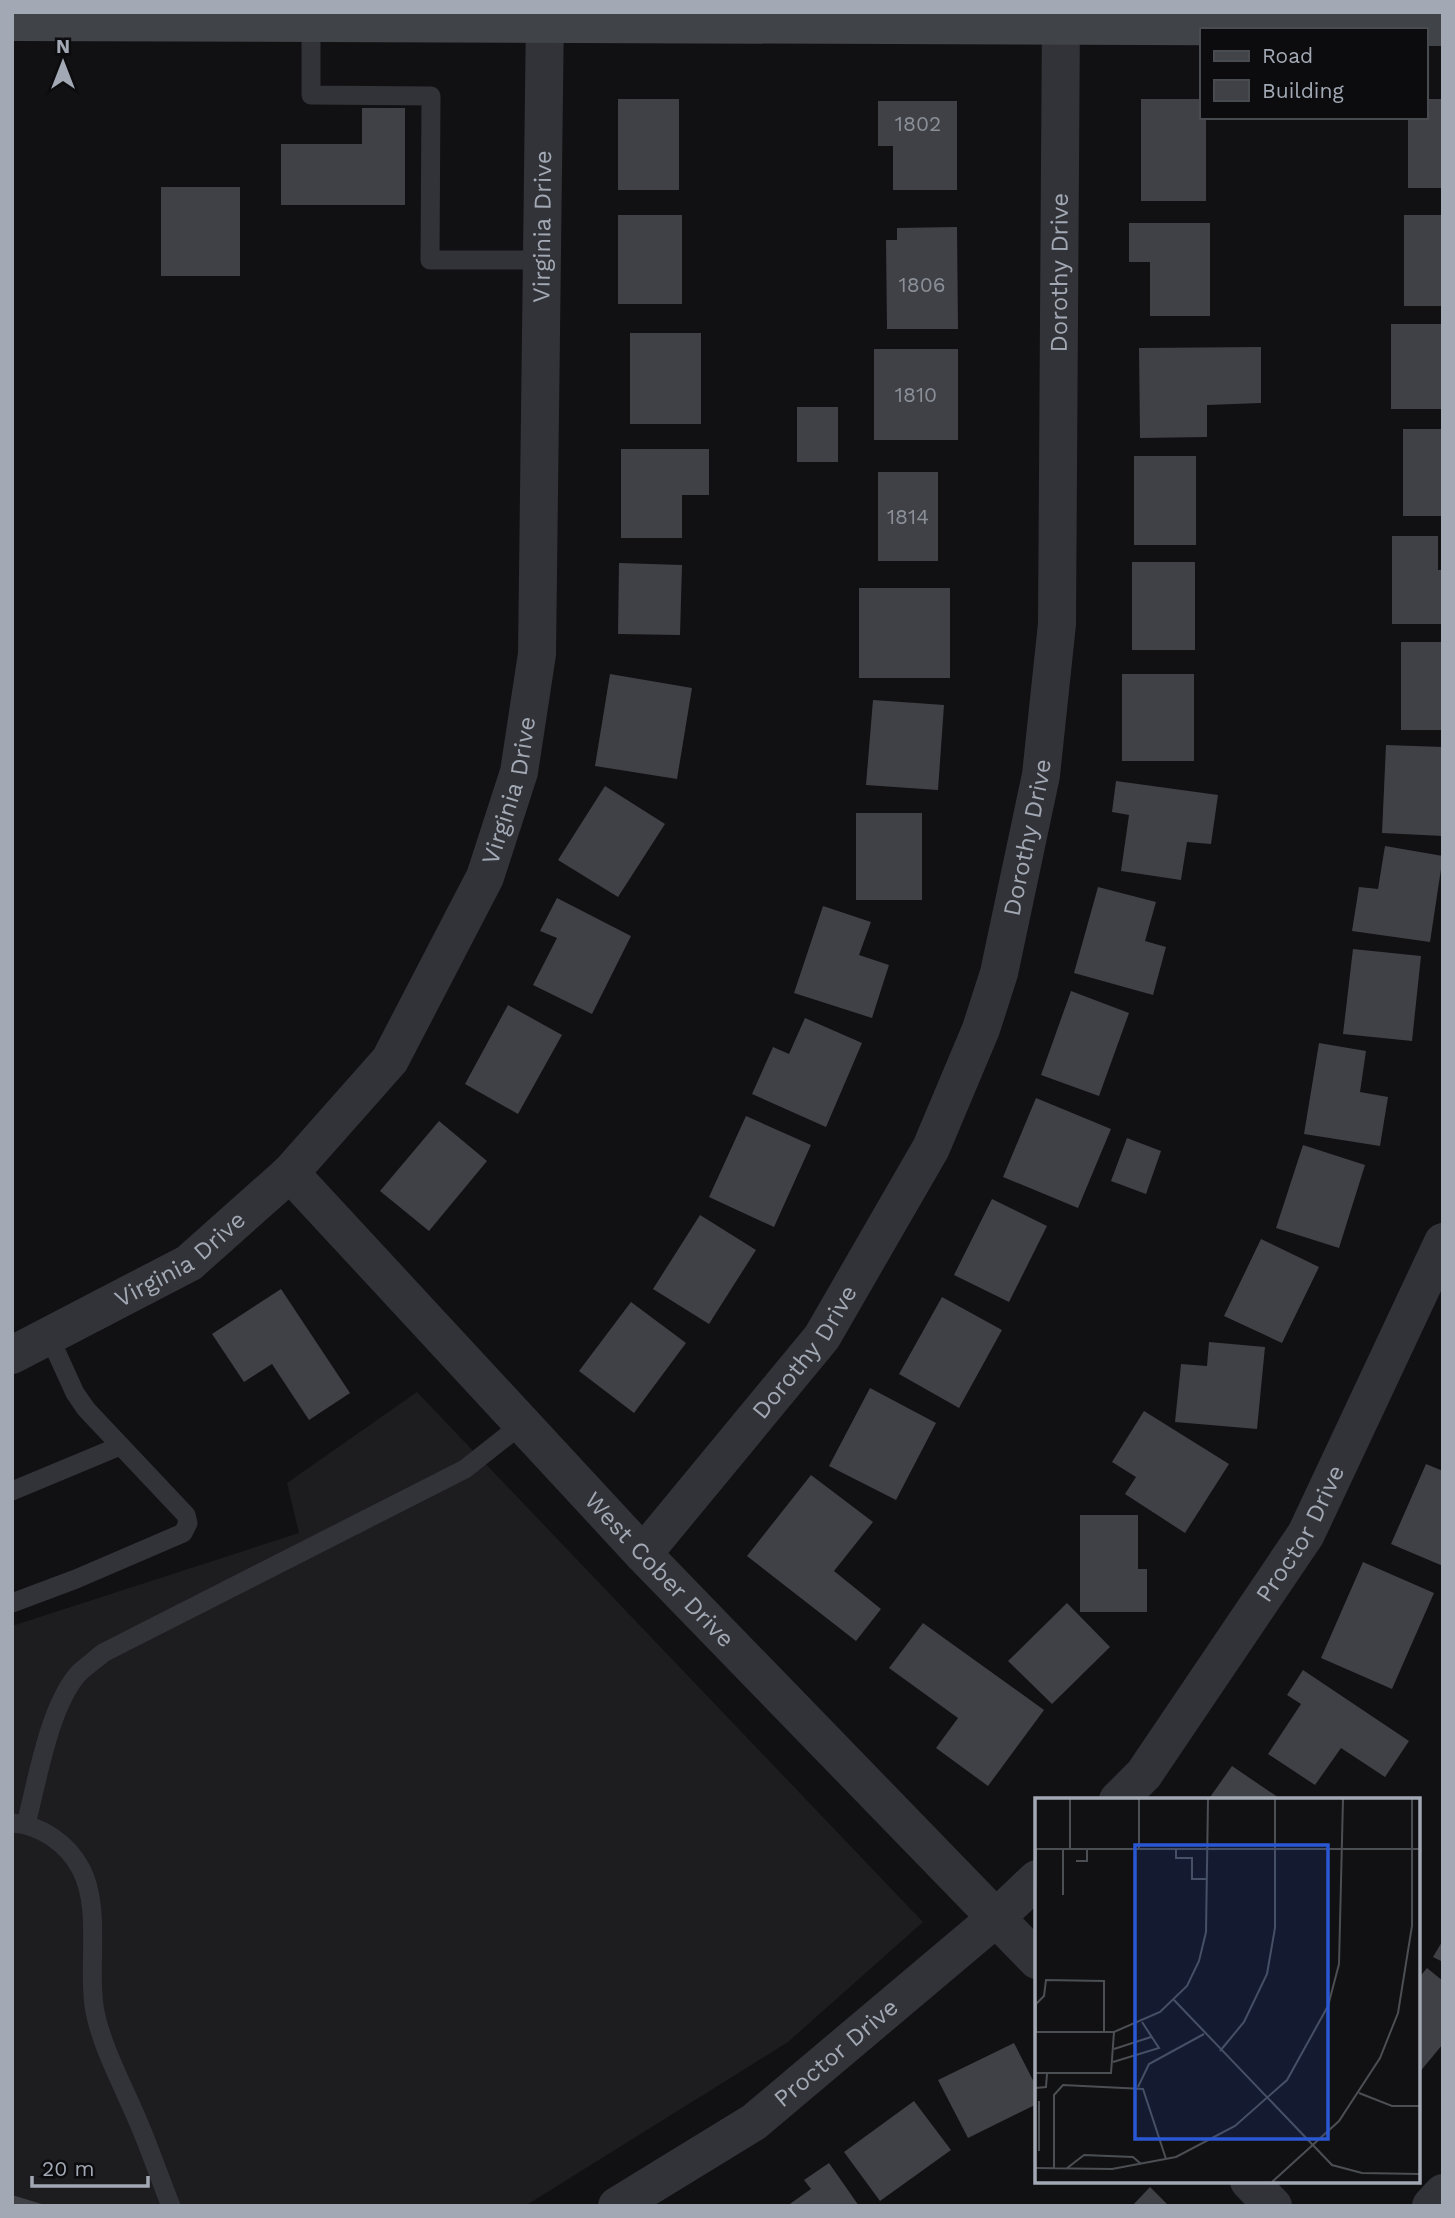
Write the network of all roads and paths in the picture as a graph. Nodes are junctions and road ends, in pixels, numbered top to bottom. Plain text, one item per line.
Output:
1 (23, 18) edge
2 (545, 18) edge
3 (1061, 19) edge
4 (311, 23) junction
5 (1443, 27) edge
6 (542, 260) junction
7 (290, 1173) junction
8 (1443, 1242) edge
9 (49, 1336) junction
10 (12, 1355) edge
11 (523, 1424) junction
12 (120, 1446) junction
13 (12, 1491) edge
14 (643, 1555) junction
15 (12, 1603) edge
16 (1120, 1798) edge
17 (19, 1823) edge
18 (1035, 1881) edge
19 (996, 1918) junction
20 (1035, 1958) edge
21 (1251, 2183) edge
22 (1443, 2193) edge
23 (171, 2206) edge
24 (617, 2206) edge
25 (1273, 2206) edge
26 (1431, 2206) edge

1 - 4 main road
2 - 3 main road
2 - 4 main road
2 - 6 street, Virginia Drive
3 - 5 main road
3 - 14 street, Dorothy Drive
4 - 6 lane
6 - 7 street, Virginia Drive
7 - 9 street, Virginia Drive
7 - 11 street, West Cober Drive
8 - 16 street, Proctor Drive
9 - 10 street, Virginia Drive
9 - 12 lane
11 - 14 street, West Cober Drive
11 - 17 lane
12 - 13 lane
12 - 15 lane
14 - 19 street, West Cober Drive
17 - 23 lane
18 - 19 street, Proctor Drive
19 - 20 street, West Cober Drive
19 - 24 street, Proctor Drive
21 - 25 street
22 - 26 street

